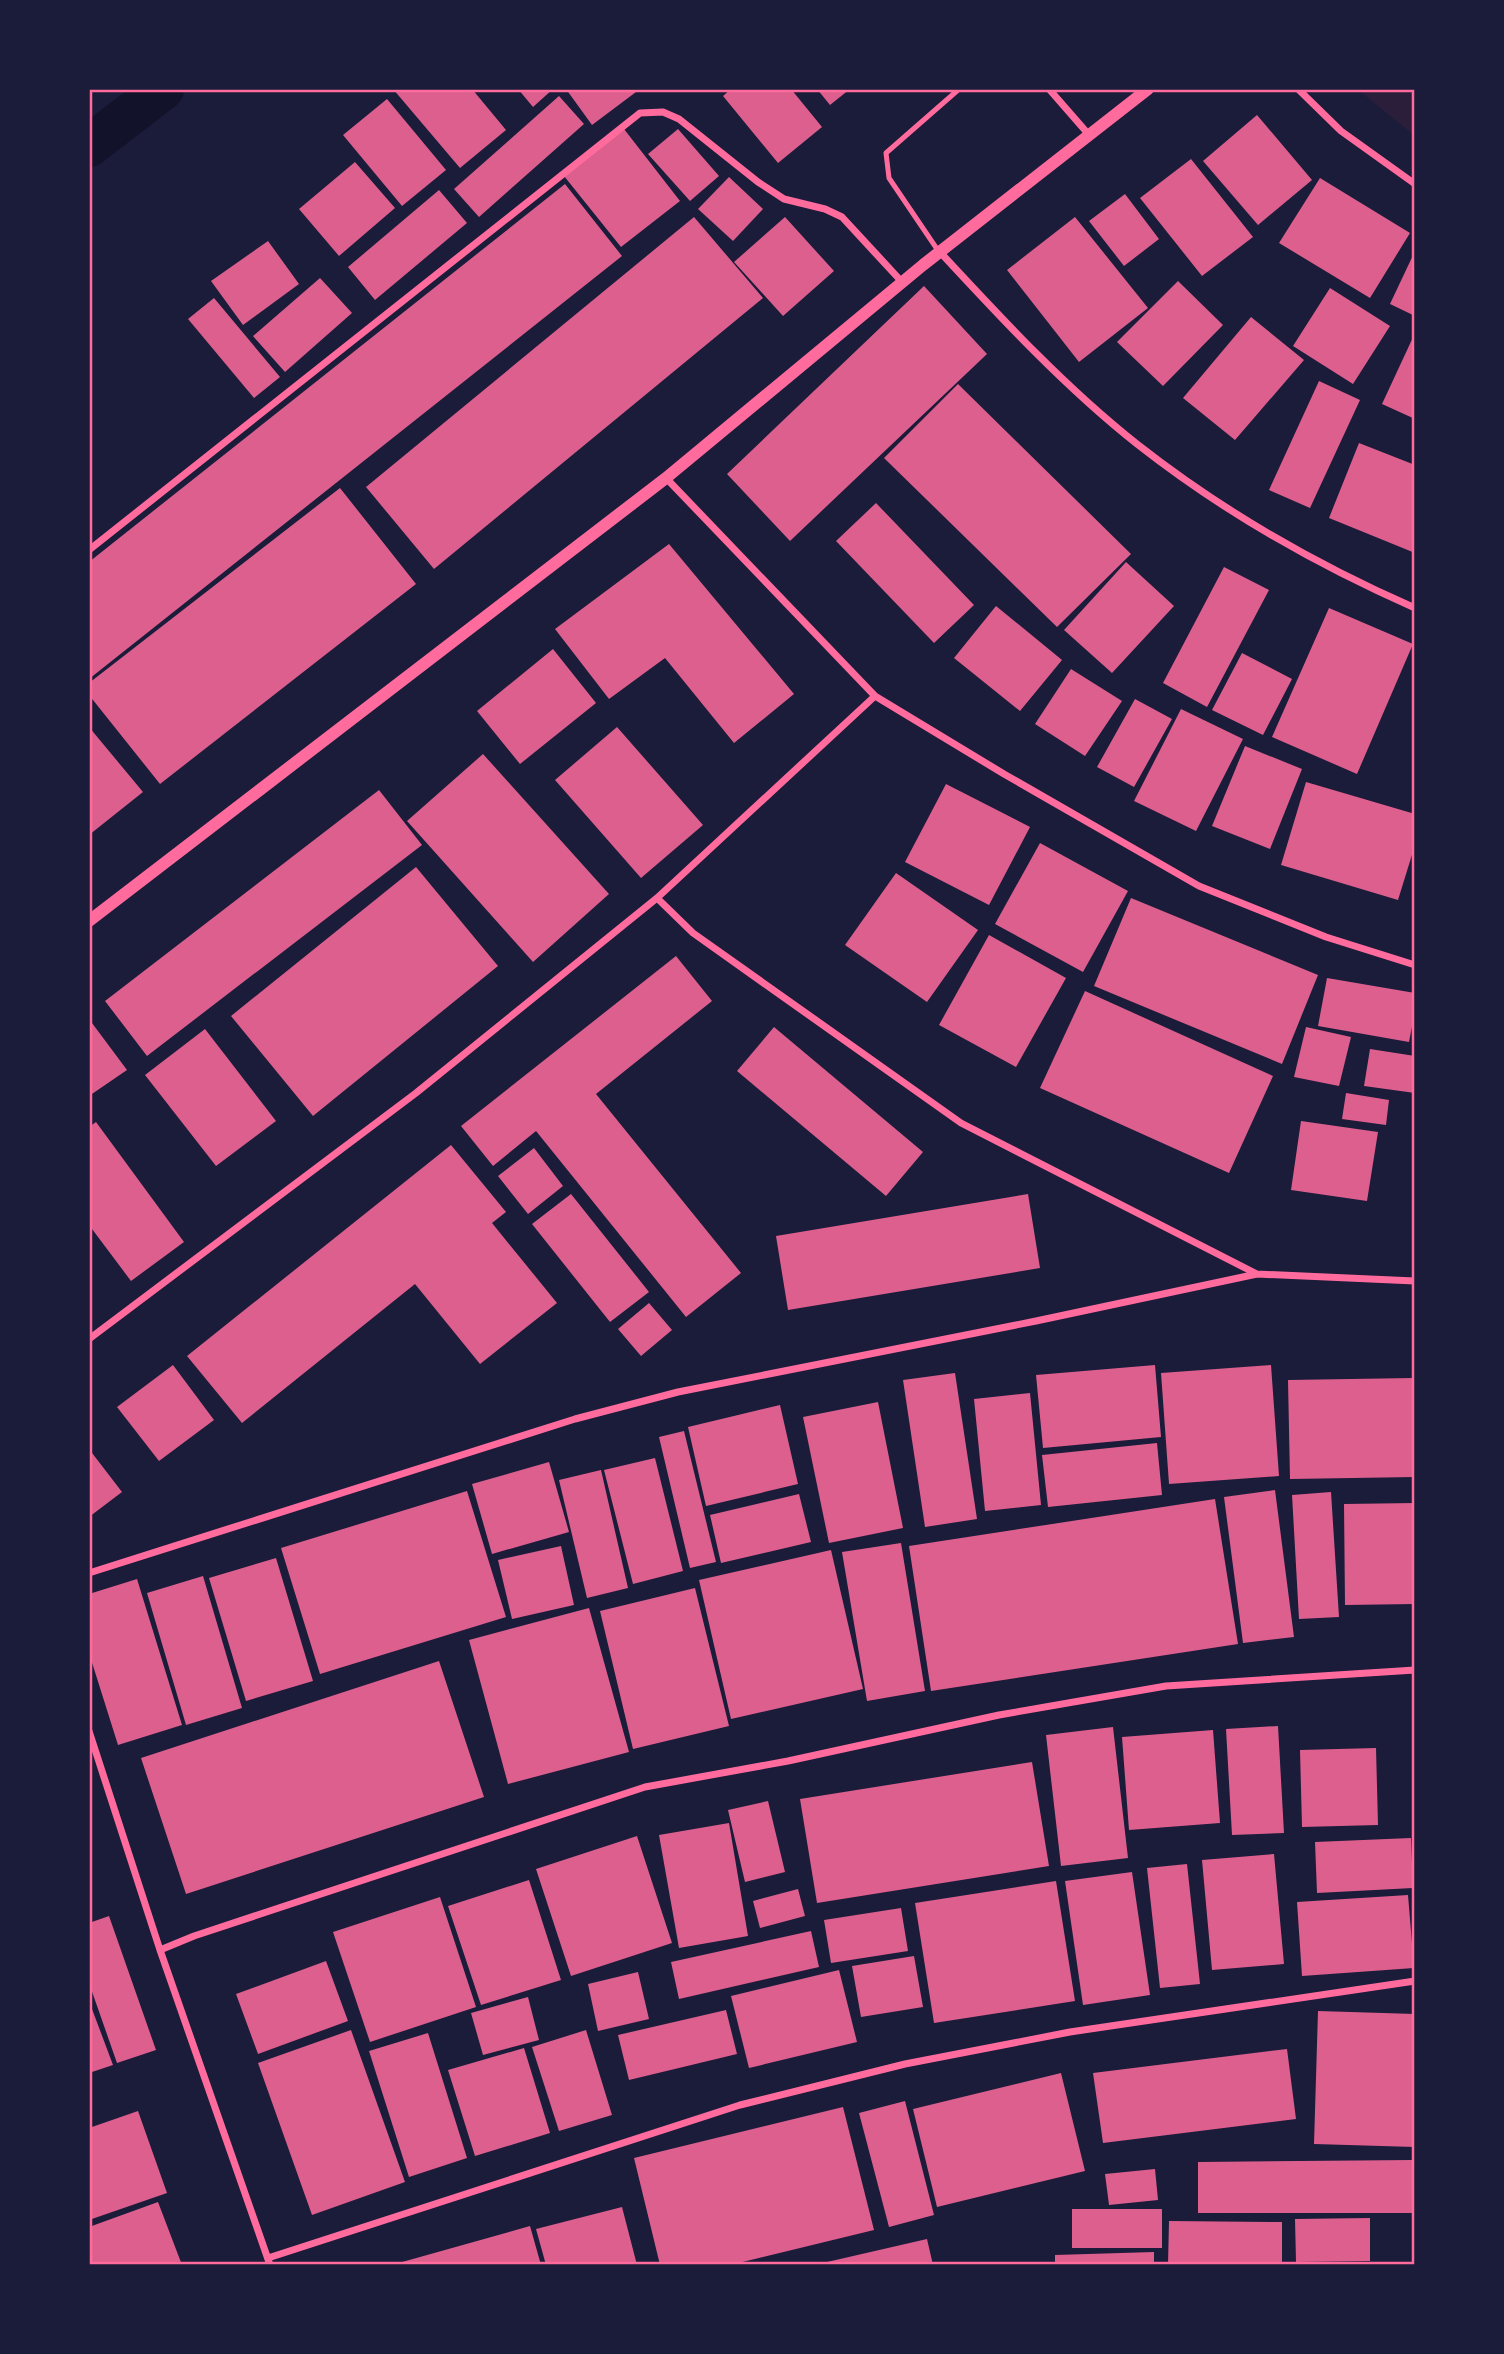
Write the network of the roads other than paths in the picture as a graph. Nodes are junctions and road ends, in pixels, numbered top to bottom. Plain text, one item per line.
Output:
1 (1049, 89) edge
2 (1148, 89) edge
3 (1298, 89) edge
4 (958, 90) edge
5 (1090, 137) junction
6 (1415, 184) edge
7 (940, 252) junction
8 (902, 282) junction
9 (666, 478) junction
10 (89, 550) edge
11 (1415, 608) edge
12 (875, 696) junction
13 (657, 898) junction
14 (89, 921) edge
15 (1415, 965) edge
16 (1257, 1274) junction
17 (1415, 1281) edge
18 (89, 1339) edge
19 (89, 1573) edge
20 (1415, 1670) edge
21 (89, 1731) edge
22 (160, 1950) junction
23 (1415, 1981) edge
24 (269, 2262) edge

1 - 5 street
2 - 5 street
3 - 6 street
4 - 7 lane
5 - 7 street
7 - 8 street
7 - 11 street
8 - 9 street
8 - 10 street
9 - 12 street
9 - 14 street
12 - 13 street
12 - 15 street
13 - 16 street
13 - 18 street
16 - 17 street
16 - 19 street
20 - 22 street
21 - 22 street
22 - 24 street
23 - 24 street

